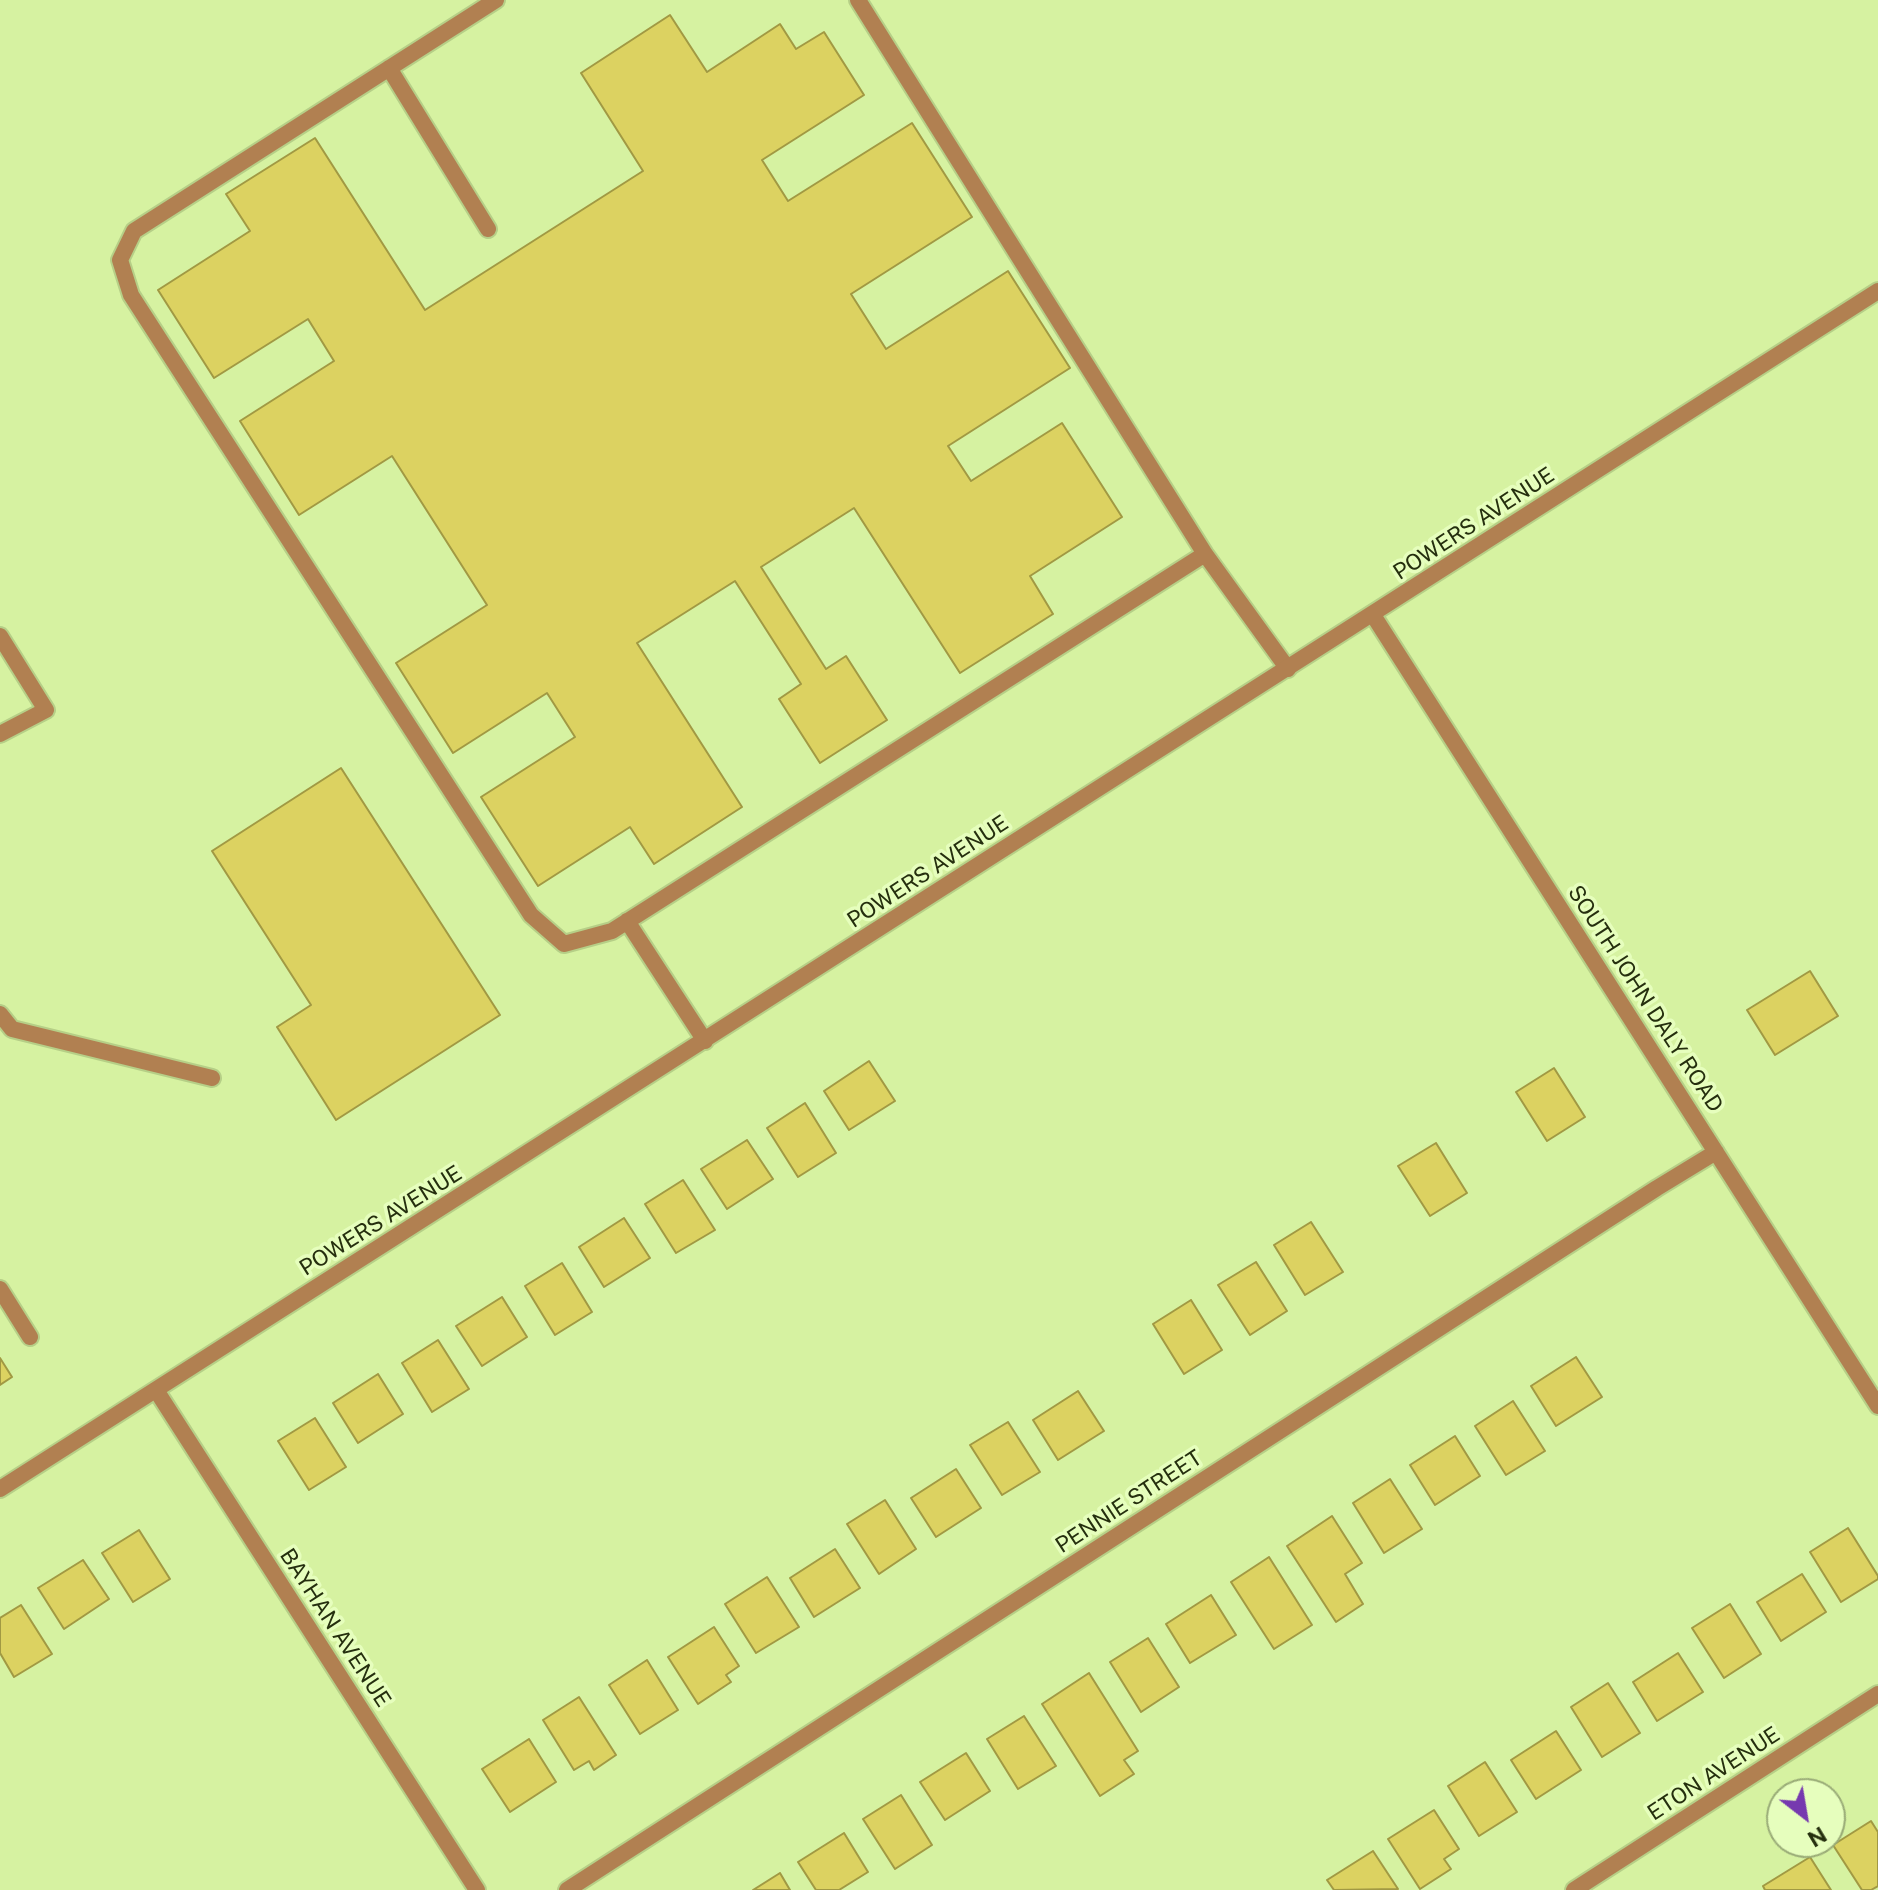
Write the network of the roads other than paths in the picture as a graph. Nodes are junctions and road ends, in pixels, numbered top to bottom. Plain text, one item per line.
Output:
1 (496, 0) edge
2 (858, 0) edge
3 (389, 68) junction
4 (488, 229) dead end
5 (1876, 297) edge
6 (1205, 554) junction
7 (1373, 615) junction
8 (0, 636) edge
9 (1288, 669) junction
10 (0, 734) edge
11 (627, 921) junction
12 (0, 1014) edge
13 (705, 1041) junction
14 (212, 1078) dead end
15 (1716, 1152) junction
16 (0, 1289) edge
17 (30, 1337) dead end
18 (156, 1390) junction
19 (1878, 1406) edge
20 (0, 1489) edge
21 (1878, 1694) edge
22 (477, 1890) edge
23 (567, 1890) edge
24 (1574, 1890) edge

1 - 3 street
2 - 6 street
3 - 4 street
3 - 11 street
5 - 7 street, POWERS AVENUE
6 - 9 street
6 - 11 street
7 - 9 street, POWERS AVENUE
7 - 15 street, SOUTH JOHN DALY ROAD
8 - 10 street
9 - 13 street, POWERS AVENUE
11 - 13 street
12 - 14 street
13 - 18 street, POWERS AVENUE
15 - 19 street, SOUTH JOHN DALY ROAD
15 - 23 street, PENNIE STREET
16 - 17 street
18 - 20 street, POWERS AVENUE
18 - 22 street, BAYHAN AVENUE
21 - 24 street, ETON AVENUE

